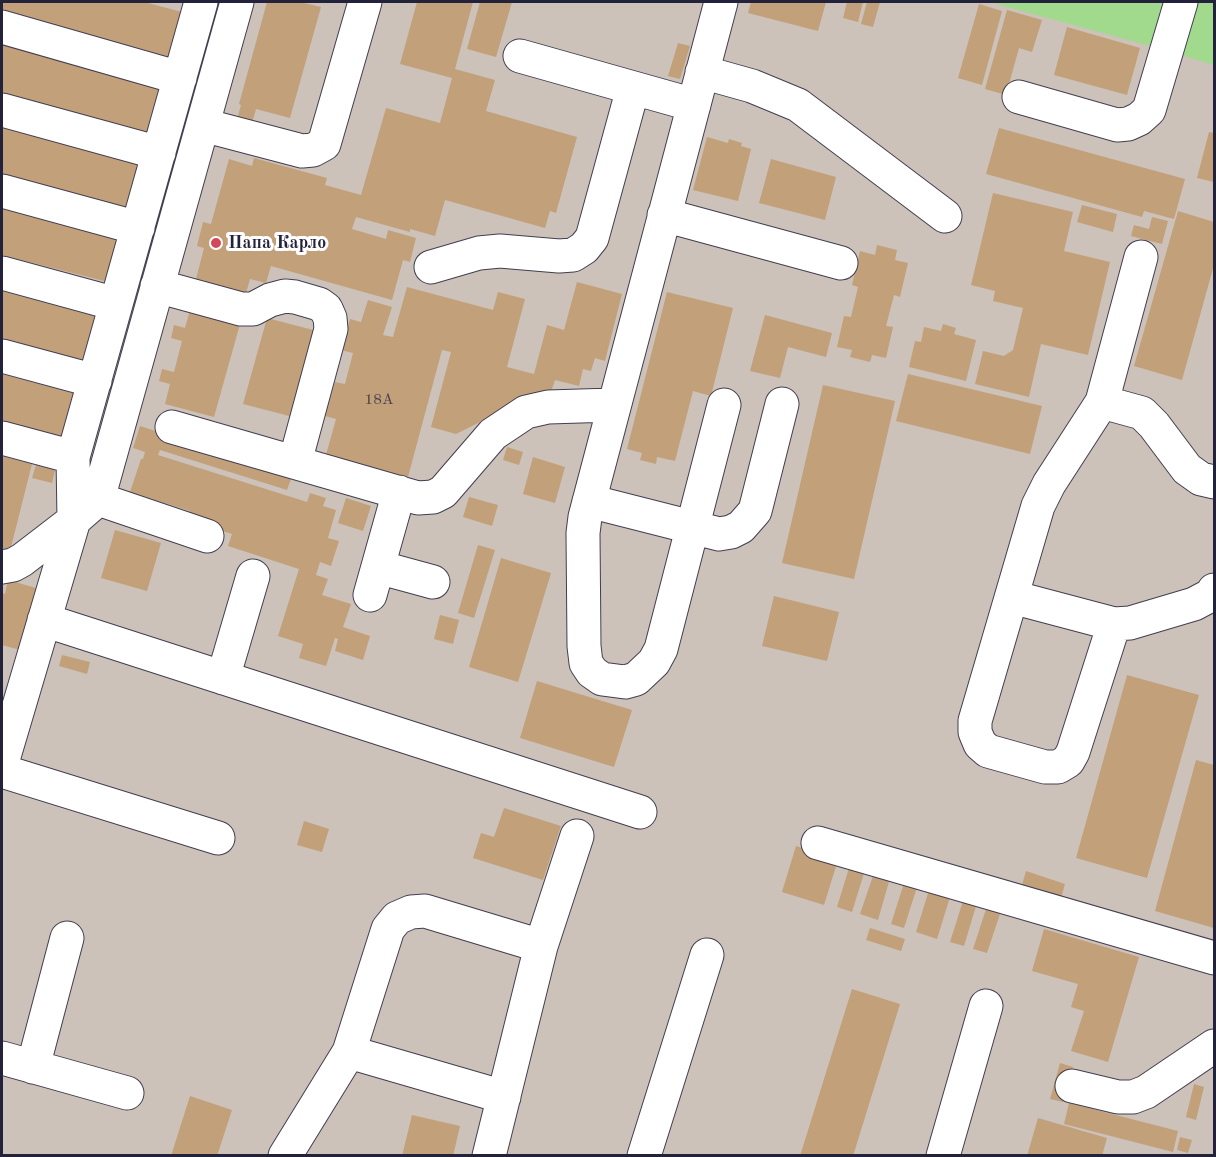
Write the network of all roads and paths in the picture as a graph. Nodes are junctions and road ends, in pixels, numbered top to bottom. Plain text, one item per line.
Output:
1 (200, 2) edge
2 (237, 2) edge
3 (365, 2) edge
4 (722, 2) edge
5 (1181, 2) edge
6 (2, 27) edge
7 (520, 56) dead end
8 (702, 72) junction
9 (180, 78) junction
10 (633, 88) junction
11 (1019, 97) dead end
12 (694, 105) junction
13 (2, 110) edge
14 (203, 125) junction
15 (159, 153) junction
16 (2, 191) edge
17 (664, 214) junction
18 (945, 216) dead end
19 (138, 228) junction
20 (1141, 256) dead end
21 (841, 264) dead end
22 (431, 267) dead end
23 (2, 273) edge
24 (157, 286) junction
25 (116, 304) junction
26 (2, 356) edge
27 (94, 381) junction
28 (1102, 402) junction
29 (782, 404) dead end
30 (613, 405) junction
31 (724, 405) dead end
32 (172, 427) dead end
33 (2, 438) edge
34 (295, 462) junction
35 (73, 463) junction
36 (1215, 482) edge
37 (101, 488) junction
38 (399, 492) junction
39 (589, 501) junction
40 (74, 520) junction
41 (692, 528) junction
42 (207, 536) dead end
43 (2, 567) edge
44 (253, 576) dead end
45 (433, 582) dead end
46 (1215, 590) edge
47 (1012, 597) junction
48 (44, 620) junction
49 (1114, 624) junction
50 (223, 678) junction
51 (2, 764) edge
52 (2, 771) edge
53 (640, 813) dead end
54 (576, 836) dead end
55 (218, 838) dead end
56 (818, 843) dead end
57 (67, 938) dead end
58 (541, 946) junction
59 (707, 955) dead end
60 (1215, 958) edge
61 (986, 1006) dead end
62 (1215, 1046) edge
63 (349, 1052) junction
64 (2, 1058) edge
65 (33, 1066) junction
66 (1072, 1086) dead end
67 (127, 1093) dead end
68 (504, 1097) junction
69 (285, 1155) edge
70 (489, 1155) edge
71 (644, 1155) edge
72 (943, 1155) edge

1 - 9 lane
2 - 14 lane
3 - 14 lane
4 - 8 lane
5 - 11 lane
6 - 9 lane
7 - 10 lane
8 - 12 lane
8 - 18 lane
9 - 15 lane
10 - 12 lane
10 - 22 lane
12 - 17 lane
13 - 15 lane
14 - 24 lane
15 - 19 lane
16 - 19 lane
17 - 21 lane
17 - 30 lane
19 - 25 lane
20 - 28 lane
23 - 25 lane
24 - 34 lane
24 - 37 lane
25 - 27 lane
26 - 27 lane
27 - 35 lane
28 - 36 lane
28 - 47 lane
29 - 41 lane
30 - 38 lane
30 - 39 lane
31 - 41 lane
32 - 34 lane
33 - 35 lane
34 - 38 lane
35 - 37 lane
35 - 40 lane
37 - 40 lane
37 - 42 lane
38 - 45 lane
39 - 41 lane
39 - 41 lane
40 - 43 lane
40 - 48 lane
44 - 50 lane
46 - 49 lane
47 - 49 lane
47 - 49 lane
48 - 50 lane
48 - 51 lane
50 - 53 lane
52 - 55 lane
54 - 58 lane
56 - 60 lane
57 - 65 lane
58 - 63 lane
58 - 68 lane
59 - 71 lane
61 - 72 lane
62 - 66 lane
63 - 68 lane
63 - 69 lane
64 - 65 lane
65 - 67 lane
68 - 70 lane

